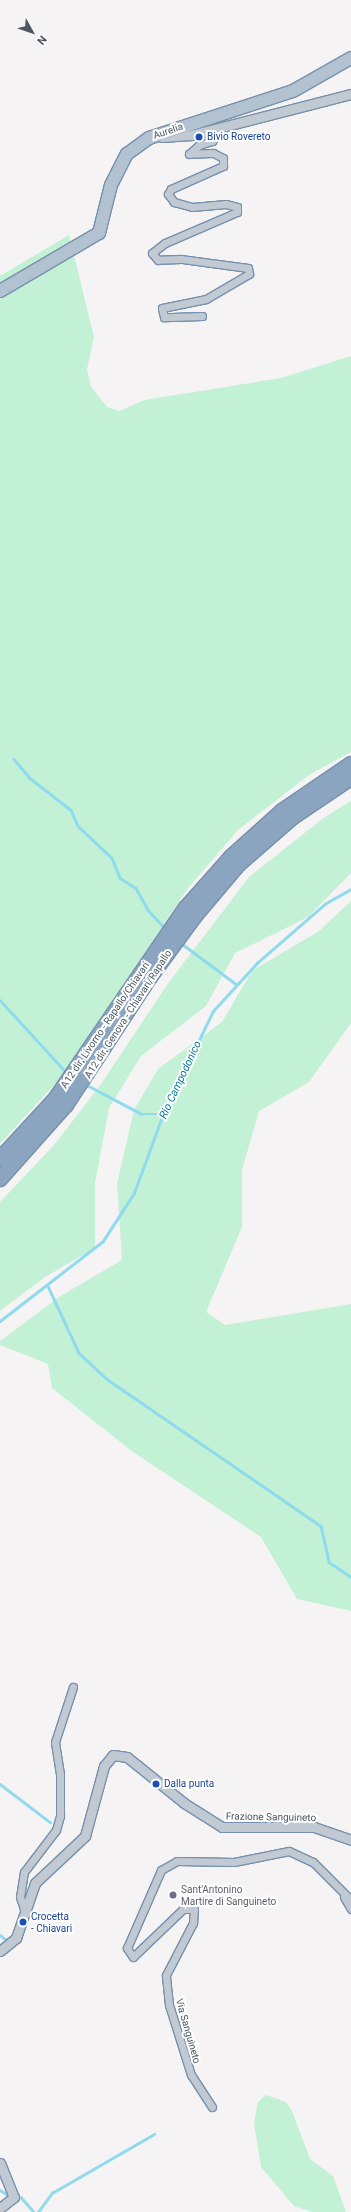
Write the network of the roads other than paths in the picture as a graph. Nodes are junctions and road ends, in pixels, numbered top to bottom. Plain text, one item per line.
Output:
1 (351, 58) edge
2 (351, 94) edge
3 (215, 130) junction
4 (149, 138) junction
5 (0, 291) edge
6 (202, 316) dead end
7 (351, 764) edge
8 (351, 778) edge
9 (235, 861) junction
10 (61, 1101) junction
11 (0, 1159) edge
12 (0, 1179) edge
13 (73, 1687) dead end
14 (351, 1840) edge
15 (348, 1899) edge
16 (24, 1909) junction
17 (351, 1909) edge
18 (0, 1951) edge
19 (212, 2107) dead end
20 (0, 2163) edge
21 (4, 2206) edge

1 - 4 main road, Aurelia
2 - 3 street
3 - 4 street
3 - 6 street
4 - 5 main road, Aurelia
7 - 9 highway
8 - 9 highway, A12 dir. Genova - Chiavari/Rapallo
9 - 10 highway, A12 dir. Genova - Chiavari/Rapallo
10 - 11 highway, A12 dir. Livorno - Rapallo/Chiavari
10 - 12 highway, A12 dir. Genova - Chiavari/Rapallo
13 - 16 street
14 - 16 street, Frazione Sanguineto
15 - 17 street, Via Sanguineto
15 - 19 street, Via Sanguineto
16 - 18 street, Frazione Sanguineto
20 - 21 street

